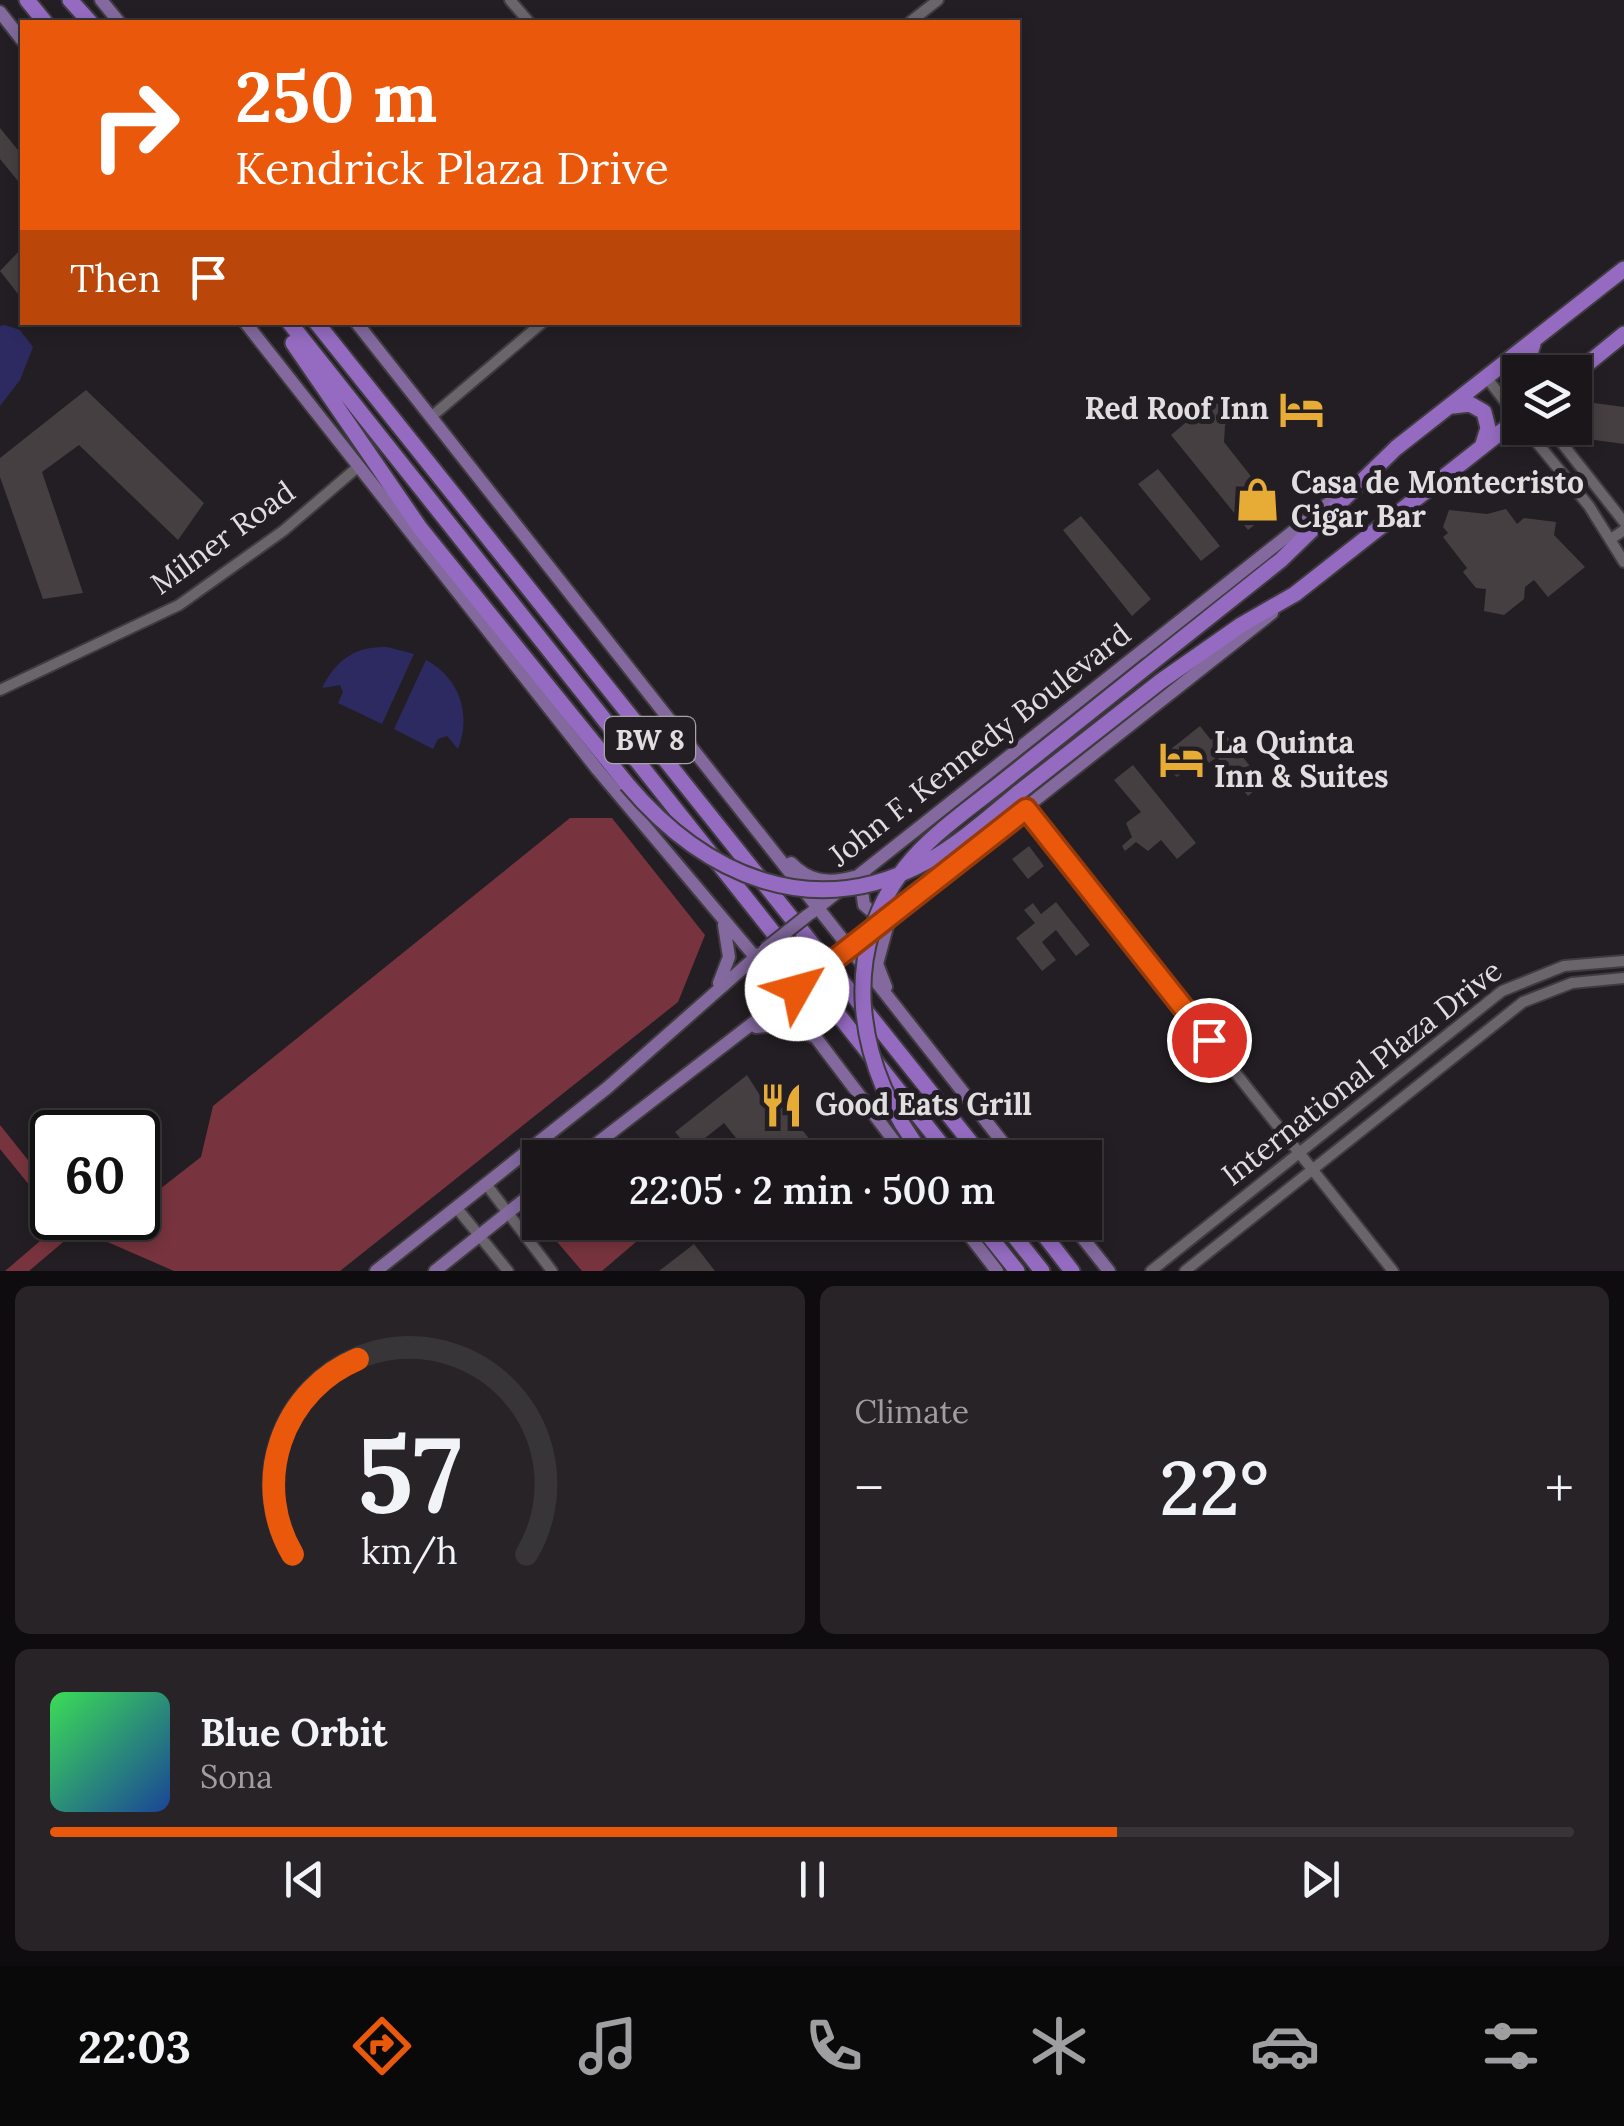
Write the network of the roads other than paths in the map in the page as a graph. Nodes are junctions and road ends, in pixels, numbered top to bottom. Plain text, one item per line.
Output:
1 (28, 0) edge
2 (70, 0) edge
3 (101, 0) edge
4 (510, 0) edge
5 (938, 0) edge
6 (0, 12) edge
7 (43, 20) edge
8 (88, 20) edge
9 (117, 20) edge
10 (527, 20) edge
11 (913, 20) edge
12 (20, 37) edge
13 (1624, 269) edge
14 (247, 325) edge
15 (282, 325) edge
16 (291, 325) edge
17 (318, 325) edge
18 (358, 325) edge
19 (539, 325) edge
20 (1624, 334) edge
21 (1539, 337) junction
22 (1528, 355) edge
23 (1592, 360) edge
24 (1501, 366) joint
25 (1487, 378) junction
26 (1502, 397) edge
27 (1452, 407) junction
28 (431, 416) junction
29 (1502, 433) edge
30 (1539, 445) edge
31 (1563, 445) edge
32 (1481, 447) junction
33 (1396, 448) junction
34 (358, 466) junction
35 (1624, 522) edge
36 (1624, 530) edge
37 (1611, 539) junction
38 (1624, 562) edge
39 (1295, 594) junction
40 (0, 690) edge
41 (736, 802) junction
42 (1026, 809) junction
43 (922, 825) junction
44 (861, 874) junction
45 (813, 912) junction
46 (720, 914) junction
47 (891, 914) junction
48 (843, 952) junction
49 (760, 953) junction
50 (1624, 961) edge
51 (1536, 974) junction
52 (1624, 978) edge
53 (715, 990) junction
54 (1539, 994) junction
55 (785, 999) junction
56 (892, 1002) junction
57 (742, 1033) junction
58 (818, 1041) junction
59 (1413, 1061) junction
60 (1426, 1076) junction
61 (602, 1140) edge
62 (894, 1140) edge
63 (913, 1140) edge
64 (938, 1140) edge
65 (968, 1140) edge
66 (1001, 1140) edge
67 (1298, 1152) junction
68 (1310, 1168) junction
69 (486, 1184) junction
70 (522, 1202) edge
71 (456, 1208) junction
72 (508, 1213) junction
73 (479, 1236) junction
74 (973, 1240) edge
75 (992, 1240) edge
76 (1017, 1240) edge
77 (1048, 1240) edge
78 (1084, 1240) edge
79 (376, 1271) edge
80 (435, 1271) edge
81 (508, 1271) edge
82 (552, 1271) edge
83 (997, 1271) edge
84 (1017, 1271) edge
85 (1042, 1271) edge
86 (1072, 1271) edge
87 (1109, 1271) edge
88 (1150, 1271) edge
89 (1184, 1271) edge
90 (1394, 1271) edge

1 - 7 highway
2 - 8 highway
3 - 9 main road
4 - 10 street
5 - 11 street
6 - 12 main road
13 - 21 highway, John F. Kennedy Boulevard
14 - 34 main road
15 - 39 highway, bridge
16 - 64 highway, BW 8
17 - 65 highway, BW 8
18 - 28 main road
19 - 28 street
20 - 23 highway
21 - 22 highway
21 - 24 highway, John F. Kennedy Boulevard
24 - 25 highway, John F. Kennedy Boulevard
25 - 26 street
25 - 27 highway, John F. Kennedy Boulevard
27 - 32 highway
27 - 33 highway, John F. Kennedy Boulevard
28 - 41 main road
29 - 32 highway
30 - 37 street
31 - 35 street
32 - 39 highway
33 - 43 main road, John F. Kennedy Boulevard
33 - 63 highway, bridge
34 - 40 street, Milner Road
34 - 46 main road
36 - 37 street
37 - 38 street
39 - 42 main road
41 - 44 main road
41 - 45 main road
42 - 47 main road
42 - 67 street
43 - 44 main road, John F. Kennedy Boulevard
43 - 47 main road
44 - 45 main road, John F. Kennedy Boulevard
45 - 48 main road
45 - 49 main road, John F. Kennedy Boulevard, bridge
46 - 49 main road
46 - 53 main road
47 - 48 main road
47 - 56 main road
48 - 55 main road, bridge
48 - 56 main road
49 - 53 main road, John F. Kennedy Boulevard
49 - 55 main road
50 - 51 street, International Plaza Drive
51 - 54 street
51 - 59 street, International Plaza Drive
52 - 54 street, International Plaza Drive
53 - 69 main road, John F. Kennedy Boulevard
54 - 60 street, International Plaza Drive
55 - 57 main road
55 - 58 main road
56 - 66 main road
57 - 58 main road
57 - 61 main road
58 - 62 main road
59 - 60 street
59 - 67 street, International Plaza Drive
60 - 68 street, International Plaza Drive
67 - 68 street
67 - 88 street, International Plaza Drive
68 - 89 street, International Plaza Drive
68 - 90 street
69 - 71 main road, John F. Kennedy Boulevard
69 - 72 street
70 - 72 main road
71 - 73 street
71 - 79 main road, John F. Kennedy Boulevard
72 - 73 main road
72 - 82 street
73 - 80 main road
73 - 81 street
74 - 83 main road
75 - 84 highway
76 - 85 highway
77 - 86 highway
78 - 87 main road

